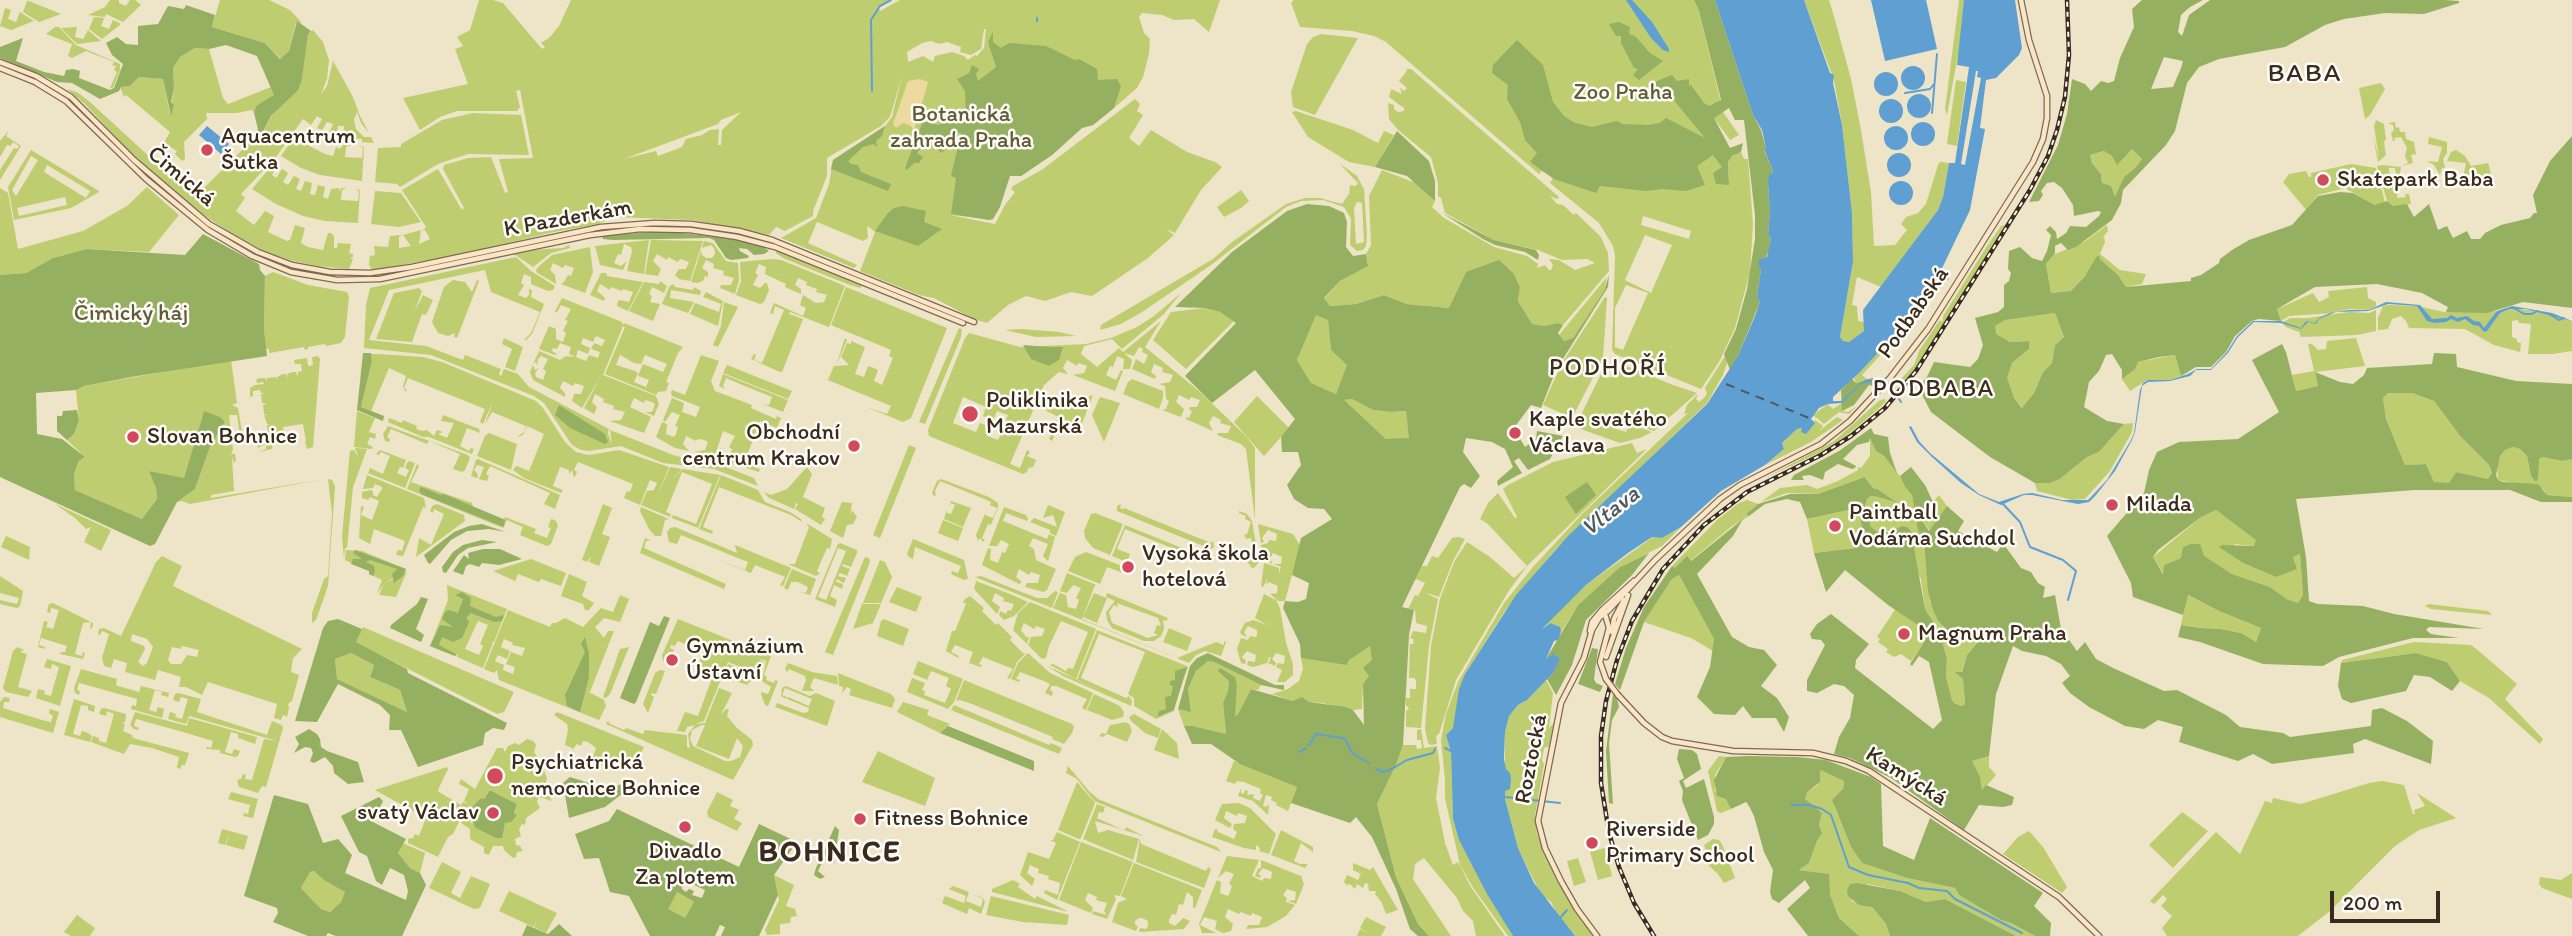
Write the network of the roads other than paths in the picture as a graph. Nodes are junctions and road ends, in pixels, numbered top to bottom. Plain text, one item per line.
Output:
1 (2021, 0) edge
2 (0, 62) edge
3 (0, 68) edge
4 (362, 274) joint
5 (359, 281) joint
6 (974, 322) dead end
7 (963, 323) dead end
8 (1640, 576) junction
9 (1632, 587) junction
10 (1628, 595) junction
11 (1607, 611) junction
12 (1615, 618) junction
13 (1606, 620) junction
14 (1595, 624) junction
15 (1589, 638) junction
16 (1606, 657) junction
17 (1603, 673) junction
18 (1597, 936) edge
19 (2099, 936) edge

1 - 8 main road, Podbabská
2 - 4 main road, Čimická
3 - 5 main road, Čimická
4 - 6 main road, K Pazderkám
5 - 7 main road, K Pazderkám
8 - 9 main road, Podbabská
8 - 15 main road
9 - 10 main road, Podbabská
9 - 11 main road, Podbabská
10 - 12 main road, Podbabská
10 - 16 main road
11 - 12 main road
11 - 13 main road
11 - 14 main road, Roztocká
12 - 13 main road
12 - 16 main road
13 - 14 main road
13 - 17 main road
14 - 15 main road, Roztocká
15 - 18 main road, Roztocká
16 - 17 main road
17 - 19 main road, Kamýcká, bridge

